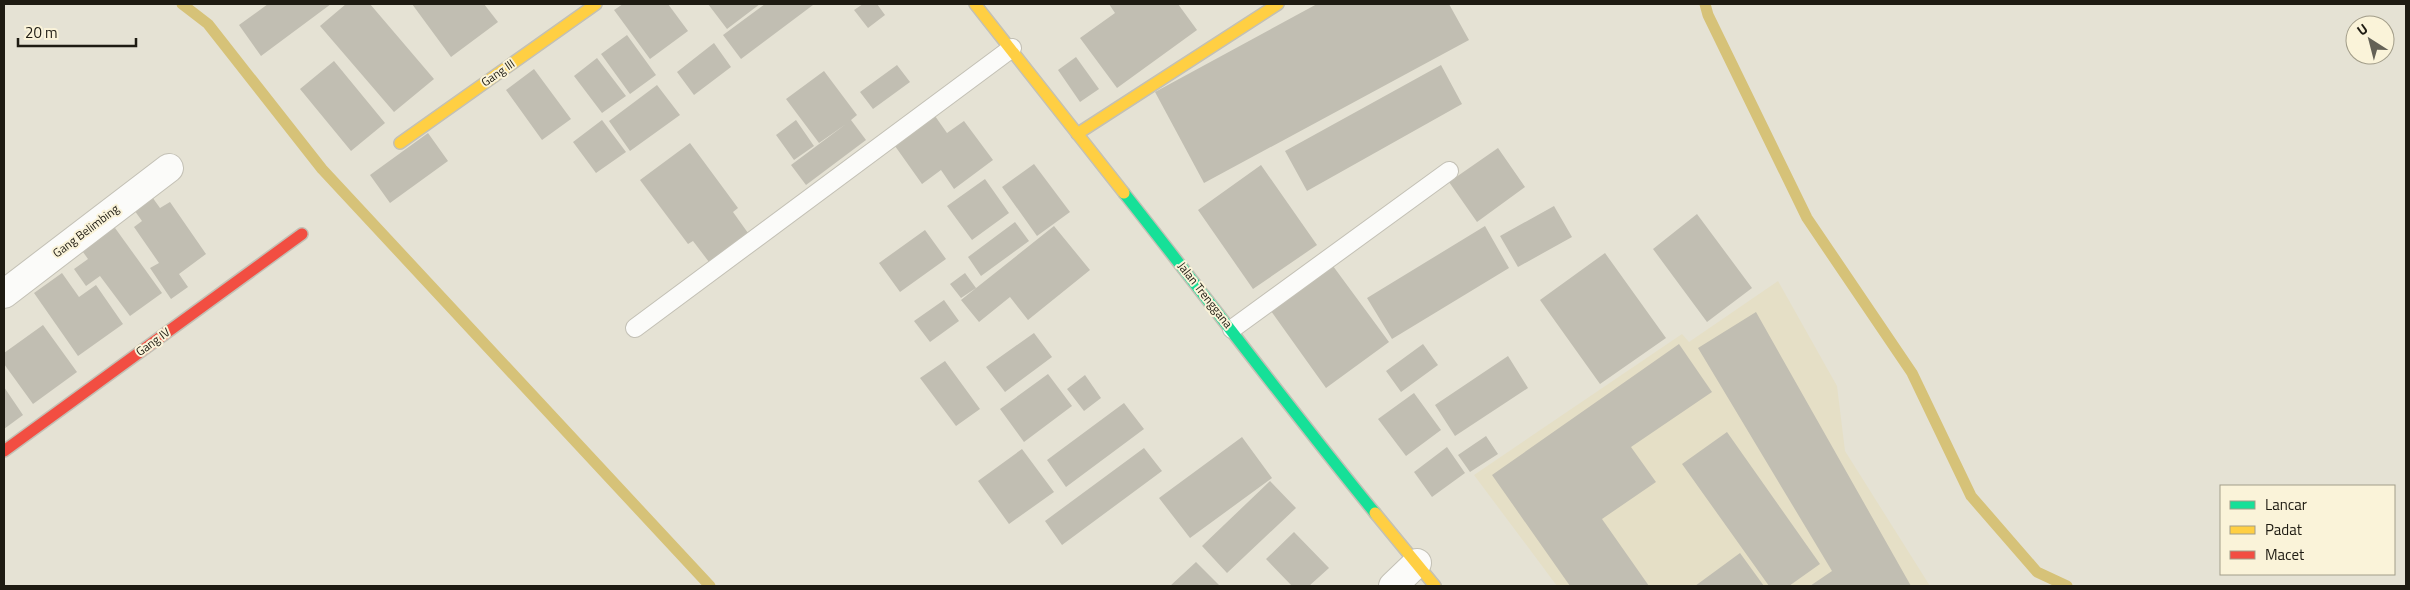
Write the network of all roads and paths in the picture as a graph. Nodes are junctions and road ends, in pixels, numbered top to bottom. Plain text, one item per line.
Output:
1 (596, 4) edge
2 (975, 4) edge
3 (1278, 4) edge
4 (1012, 48) junction
5 (1077, 134) junction
6 (400, 143) dead end
7 (169, 168) dead end
8 (1449, 171) dead end
9 (302, 234) dead end
10 (4, 294) edge
11 (635, 328) dead end
12 (1232, 329) junction
13 (4, 451) edge
14 (1417, 563) junction
15 (1393, 586) edge
16 (1435, 586) edge

1 - 6 street, Gang III
2 - 4 street, Jalan Trenggana
3 - 5 street
4 - 5 street, Jalan Trenggana
4 - 11 lane
5 - 12 street, Jalan Trenggana
7 - 10 street, Gang Belimbing
8 - 12 lane
9 - 13 street, Gang IV
12 - 14 street, Jalan Trenggana
14 - 15 street
14 - 16 street, Jalan Trenggana

